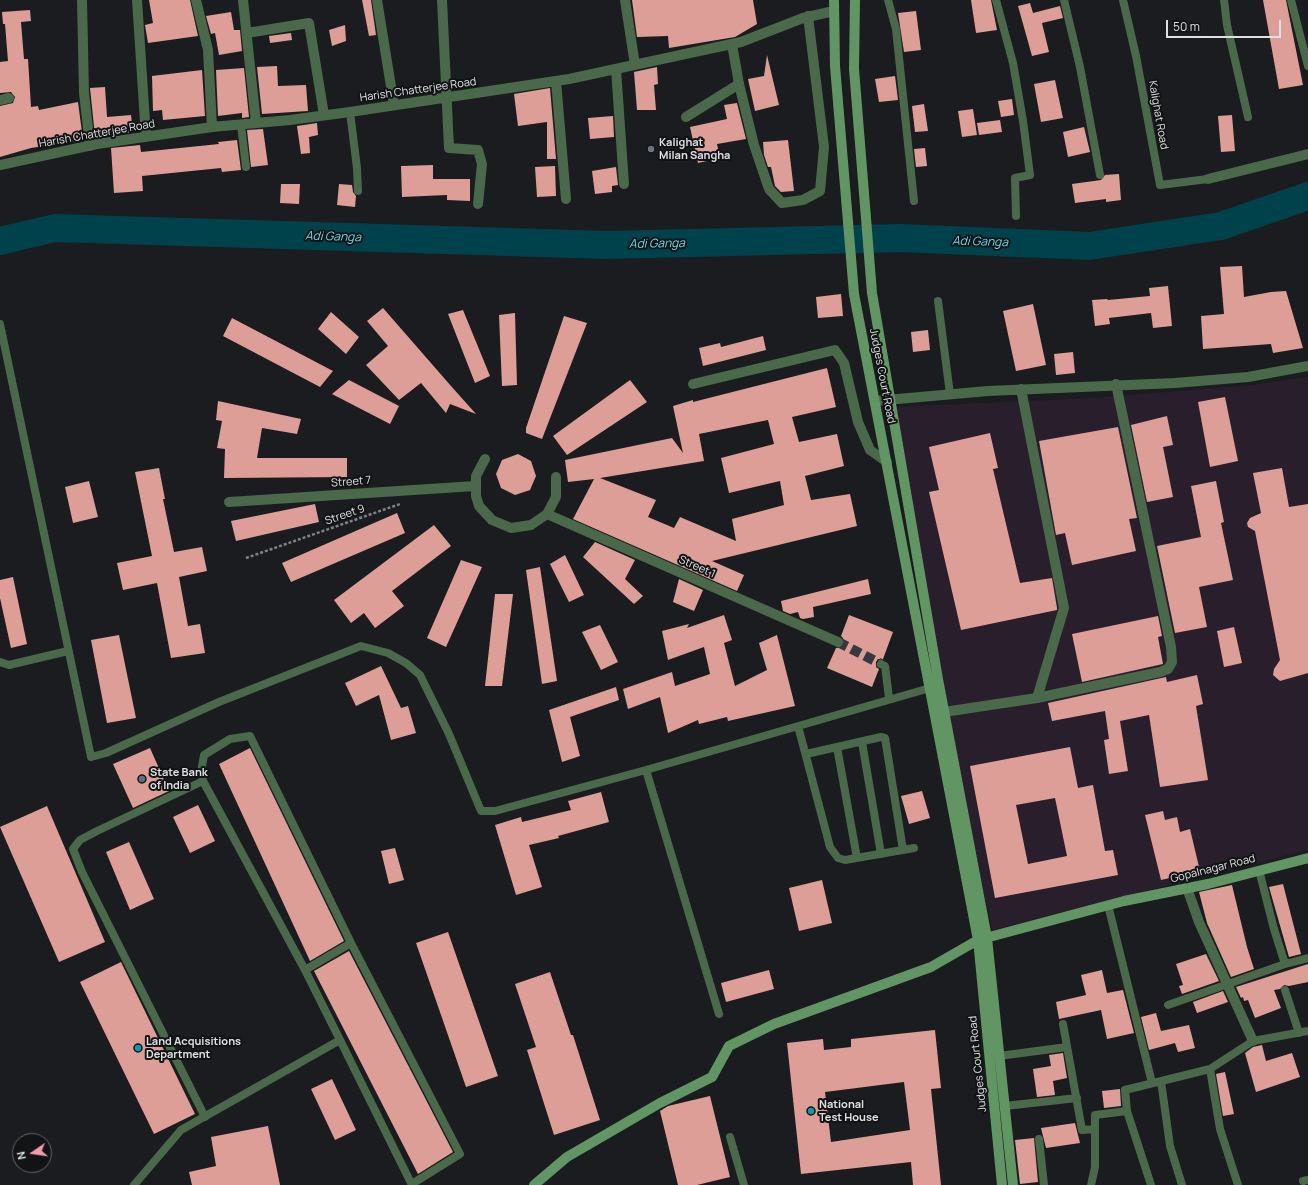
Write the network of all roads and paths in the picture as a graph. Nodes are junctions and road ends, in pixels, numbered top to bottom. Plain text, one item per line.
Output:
1 (82, 0) edge
2 (137, 0) edge
3 (196, 0) edge
4 (243, 0) edge
5 (377, 0) edge
6 (442, 0) edge
7 (625, 0) edge
8 (834, 0) edge
9 (855, 0) edge
10 (888, 0) edge
11 (996, 0) edge
12 (1064, 0) edge
13 (1123, 0) edge
14 (1224, 0) edge
15 (1291, 0) edge
16 (834, 11) junction
17 (808, 16) junction
18 (247, 34) junction
19 (732, 44) junction
20 (635, 65) junction
21 (1308, 66) edge
22 (616, 69) junction
23 (556, 81) junction
24 (739, 84) junction
25 (446, 98) junction
26 (394, 106) junction
27 (350, 112) junction
28 (324, 115) junction
29 (686, 117) dead end
30 (1248, 117) dead end
31 (256, 123) junction
32 (241, 125) junction
33 (212, 127) junction
34 (146, 137) junction
35 (90, 146) junction
36 (1308, 154) edge
37 (0, 165) edge
38 (246, 167) dead end
39 (1100, 175) dead end
40 (1208, 178) joint
41 (624, 184) dead end
42 (358, 191) dead end
43 (566, 199) dead end
44 (914, 202) dead end
45 (478, 204) dead end
46 (1016, 216) dead end
47 (938, 301) dead end
48 (0, 324) edge
49 (1308, 366) edge
50 (693, 384) dead end
51 (1116, 384) junction
52 (1021, 389) junction
53 (950, 394) junction
54 (889, 400) junction
55 (875, 401) junction
56 (485, 459) dead end
57 (886, 462) junction
58 (556, 477) dead end
59 (475, 486) junction
60 (229, 502) dead end
61 (403, 504) dead end
62 (547, 514) junction
63 (246, 558) dead end
64 (838, 642) tunnel mouth
65 (68, 651) junction
66 (0, 662) edge
67 (881, 664) tunnel mouth
68 (930, 688) junction
69 (889, 698) junction
70 (1037, 698) junction
71 (944, 712) junction
72 (798, 726) junction
73 (862, 742) junction
74 (837, 747) junction
75 (806, 754) junction
76 (646, 770) junction
77 (203, 781) junction
78 (914, 848) dead end
79 (903, 850) junction
80 (881, 854) junction
81 (857, 858) junction
82 (1308, 858) edge
83 (1259, 870) junction
84 (1188, 888) junction
85 (1108, 905) junction
86 (982, 939) junction
87 (351, 944) junction
88 (1308, 958) edge
89 (1285, 964) junction
90 (305, 970) junction
91 (1228, 985) junction
92 (1285, 990) dead end
93 (1168, 1004) dead end
94 (720, 1014) dead end
95 (1063, 1024) dead end
96 (1308, 1031) edge
97 (1299, 1033) junction
98 (340, 1040) junction
99 (1252, 1040) junction
100 (1067, 1047) junction
101 (999, 1056) junction
102 (1210, 1069) junction
103 (1161, 1080) junction
104 (1152, 1083) junction
105 (1076, 1098) junction
106 (1005, 1106) junction
107 (1128, 1111) junction
108 (205, 1117) junction
109 (1095, 1129) junction
110 (730, 1137) dead end
111 (1039, 1139) dead end
112 (412, 1184) edge
113 (1182, 1184) edge
114 (134, 1185) edge
115 (534, 1185) edge
116 (744, 1185) edge
117 (1002, 1185) edge
118 (1013, 1185) edge
119 (1044, 1185) edge
120 (1092, 1185) edge
121 (1151, 1185) edge
122 (1173, 1185) edge
123 (1238, 1185) edge

1 - 35 street
2 - 34 street
3 - 33 street
4 - 18 street
5 - 26 street
6 - 25 street
7 - 20 street
8 - 16 main road, Judges Court Road
9 - 54 main road, Judges Court Road
10 - 44 lane
11 - 46 lane
12 - 39 lane
13 - 40 lane, Kalighat Road
14 - 30 lane
15 - 21 lane
16 - 17 street, Harish Chatterjee Road
16 - 55 main road, Judges Court Road
17 - 19 street, Harish Chatterjee Road
17 - 24 street
18 - 28 street
18 - 31 street
19 - 20 street, Harish Chatterjee Road
19 - 24 street
20 - 22 street, Harish Chatterjee Road
22 - 23 street, Harish Chatterjee Road
22 - 41 street
23 - 25 street, Harish Chatterjee Road
23 - 43 street
24 - 29 street
25 - 26 street, Harish Chatterjee Road
25 - 45 street
26 - 27 street, Harish Chatterjee Road
27 - 28 street, Harish Chatterjee Road
27 - 42 lane
28 - 31 street, Harish Chatterjee Road
31 - 32 street, Harish Chatterjee Road
32 - 33 street, Harish Chatterjee Road
32 - 38 lane
33 - 34 street, Harish Chatterjee Road
34 - 35 street, Harish Chatterjee Road
35 - 37 street, Harish Chatterjee Road
36 - 40 street
47 - 53 lane
48 - 65 lane
49 - 51 street
50 - 57 street
51 - 52 street
51 - 70 street
52 - 53 street
52 - 70 street
53 - 54 street
54 - 55 street
54 - 71 main road, Judges Court Road
55 - 57 main road, Judges Court Road
56 - 59 street
57 - 68 main road, Judges Court Road
58 - 62 street
59 - 60 street, Street 7
59 - 62 street
61 - 63 path, Street 9
62 - 64 street, Street 1
65 - 66 lane
65 - 76 lane
67 - 69 lane
68 - 69 lane
68 - 86 main road, Judges Court Road
69 - 72 lane
70 - 71 street
71 - 86 main road, Judges Court Road
72 - 75 lane
72 - 76 lane
73 - 74 lane
73 - 79 lane
73 - 80 lane
74 - 75 lane
74 - 81 lane
75 - 81 lane
76 - 94 lane
77 - 87 lane
77 - 90 lane
77 - 108 lane
78 - 79 lane
79 - 80 lane
80 - 81 lane
82 - 83 main road, Gopalnagar Road
83 - 84 main road, Gopalnagar Road
83 - 89 lane
84 - 85 main road, Gopalnagar Road
84 - 91 street
85 - 86 main road, Gopalnagar Road
85 - 104 lane
86 - 101 main road
86 - 115 main road, Gopalnagar Road
86 - 117 main road, Judges Court Road
87 - 90 lane
87 - 112 lane
88 - 89 lane
89 - 91 lane
90 - 98 lane
91 - 93 lane
91 - 99 street
92 - 97 lane
95 - 100 lane
96 - 97 lane
97 - 99 lane
98 - 108 lane
98 - 112 lane
99 - 102 lane
100 - 101 lane
100 - 105 lane
101 - 106 main road
102 - 103 lane
102 - 123 lane
103 - 104 lane
103 - 113 lane
104 - 107 lane
105 - 106 lane
105 - 109 lane
106 - 118 main road
107 - 109 lane
107 - 121 lane
108 - 114 lane
109 - 120 lane
110 - 116 lane
111 - 119 lane
113 - 122 lane

